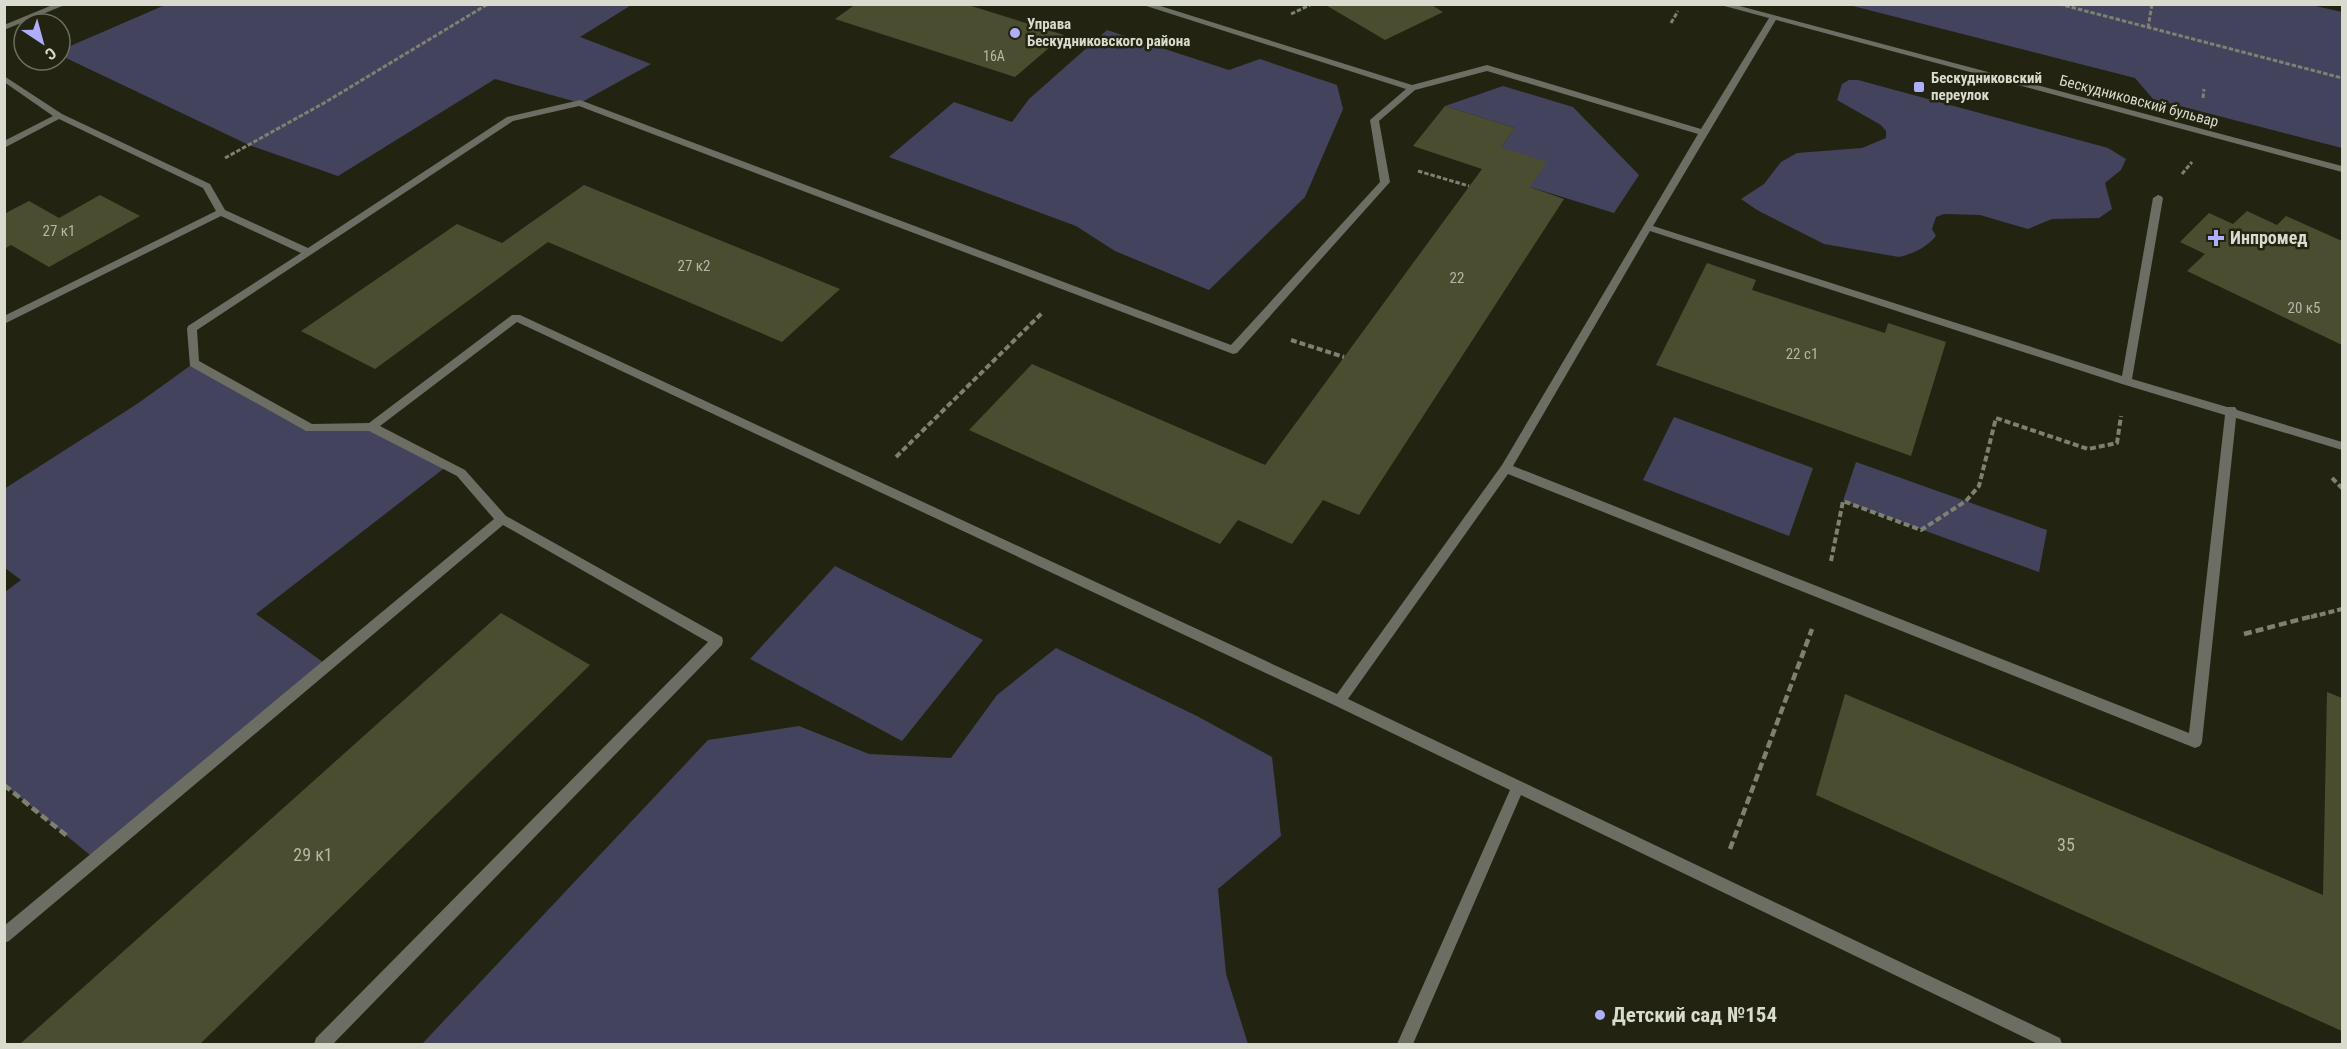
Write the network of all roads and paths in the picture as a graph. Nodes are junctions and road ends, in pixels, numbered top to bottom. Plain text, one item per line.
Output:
1 (63, 4) edge
2 (488, 4) edge
3 (1144, 4) edge
4 (1721, 4) edge
5 (2059, 4) edge
6 (2152, 4) edge
7 (1678, 11) dead end
8 (1773, 18) junction
9 (1671, 23) dead end
10 (4, 28) edge
11 (2148, 28) junction
12 (4, 78) edge
13 (2343, 78) edge
14 (1412, 88) junction
15 (59, 116) junction
16 (1703, 133) junction
17 (4, 145) edge
18 (1381, 161) junction
19 (2343, 169) edge
20 (189, 178) junction
21 (1469, 186) dead end
22 (2158, 198) dead end
23 (221, 212) junction
24 (1647, 227) junction
25 (308, 252) junction
26 (1068, 287) junction
27 (4, 321) edge
28 (1253, 328) junction
29 (1344, 357) dead end
30 (2126, 381) junction
31 (2231, 410) junction
32 (371, 427) junction
33 (2343, 446) edge
34 (1506, 468) junction
35 (870, 483) junction
36 (502, 519) junction
37 (1825, 594) junction
38 (2343, 609) edge
39 (2206, 643) junction
40 (1339, 701) junction
41 (4, 785) edge
42 (1518, 788) junction
43 (96, 860) junction
44 (1717, 884) junction
45 (4, 936) edge
46 (322, 1044) edge
47 (1405, 1044) edge
48 (2054, 1044) edge

1 - 10 street
2 - 20 path
3 - 14 street
4 - 8 street, Бескудниковский бульвар
5 - 11 path
6 - 11 path
7 - 9 path
8 - 16 street
8 - 19 street, Бескудниковский бульвар
11 - 13 path
12 - 15 street
14 - 16 street
14 - 18 street
15 - 17 street
15 - 20 street
16 - 24 street
18 - 21 path
18 - 28 street
20 - 23 street
22 - 30 street
23 - 25 street
23 - 27 street
24 - 30 street
24 - 34 street
25 - 26 street
25 - 32 street
26 - 28 street
26 - 35 path
28 - 29 path
30 - 31 street
30 - 37 path
31 - 33 street
31 - 39 street
32 - 35 street
32 - 36 street
34 - 37 street
34 - 40 street
35 - 40 street
36 - 43 street
36 - 46 street
37 - 39 street
37 - 44 path
38 - 39 path
40 - 42 street
41 - 43 path
42 - 44 street
42 - 47 street
43 - 45 street
44 - 48 street

